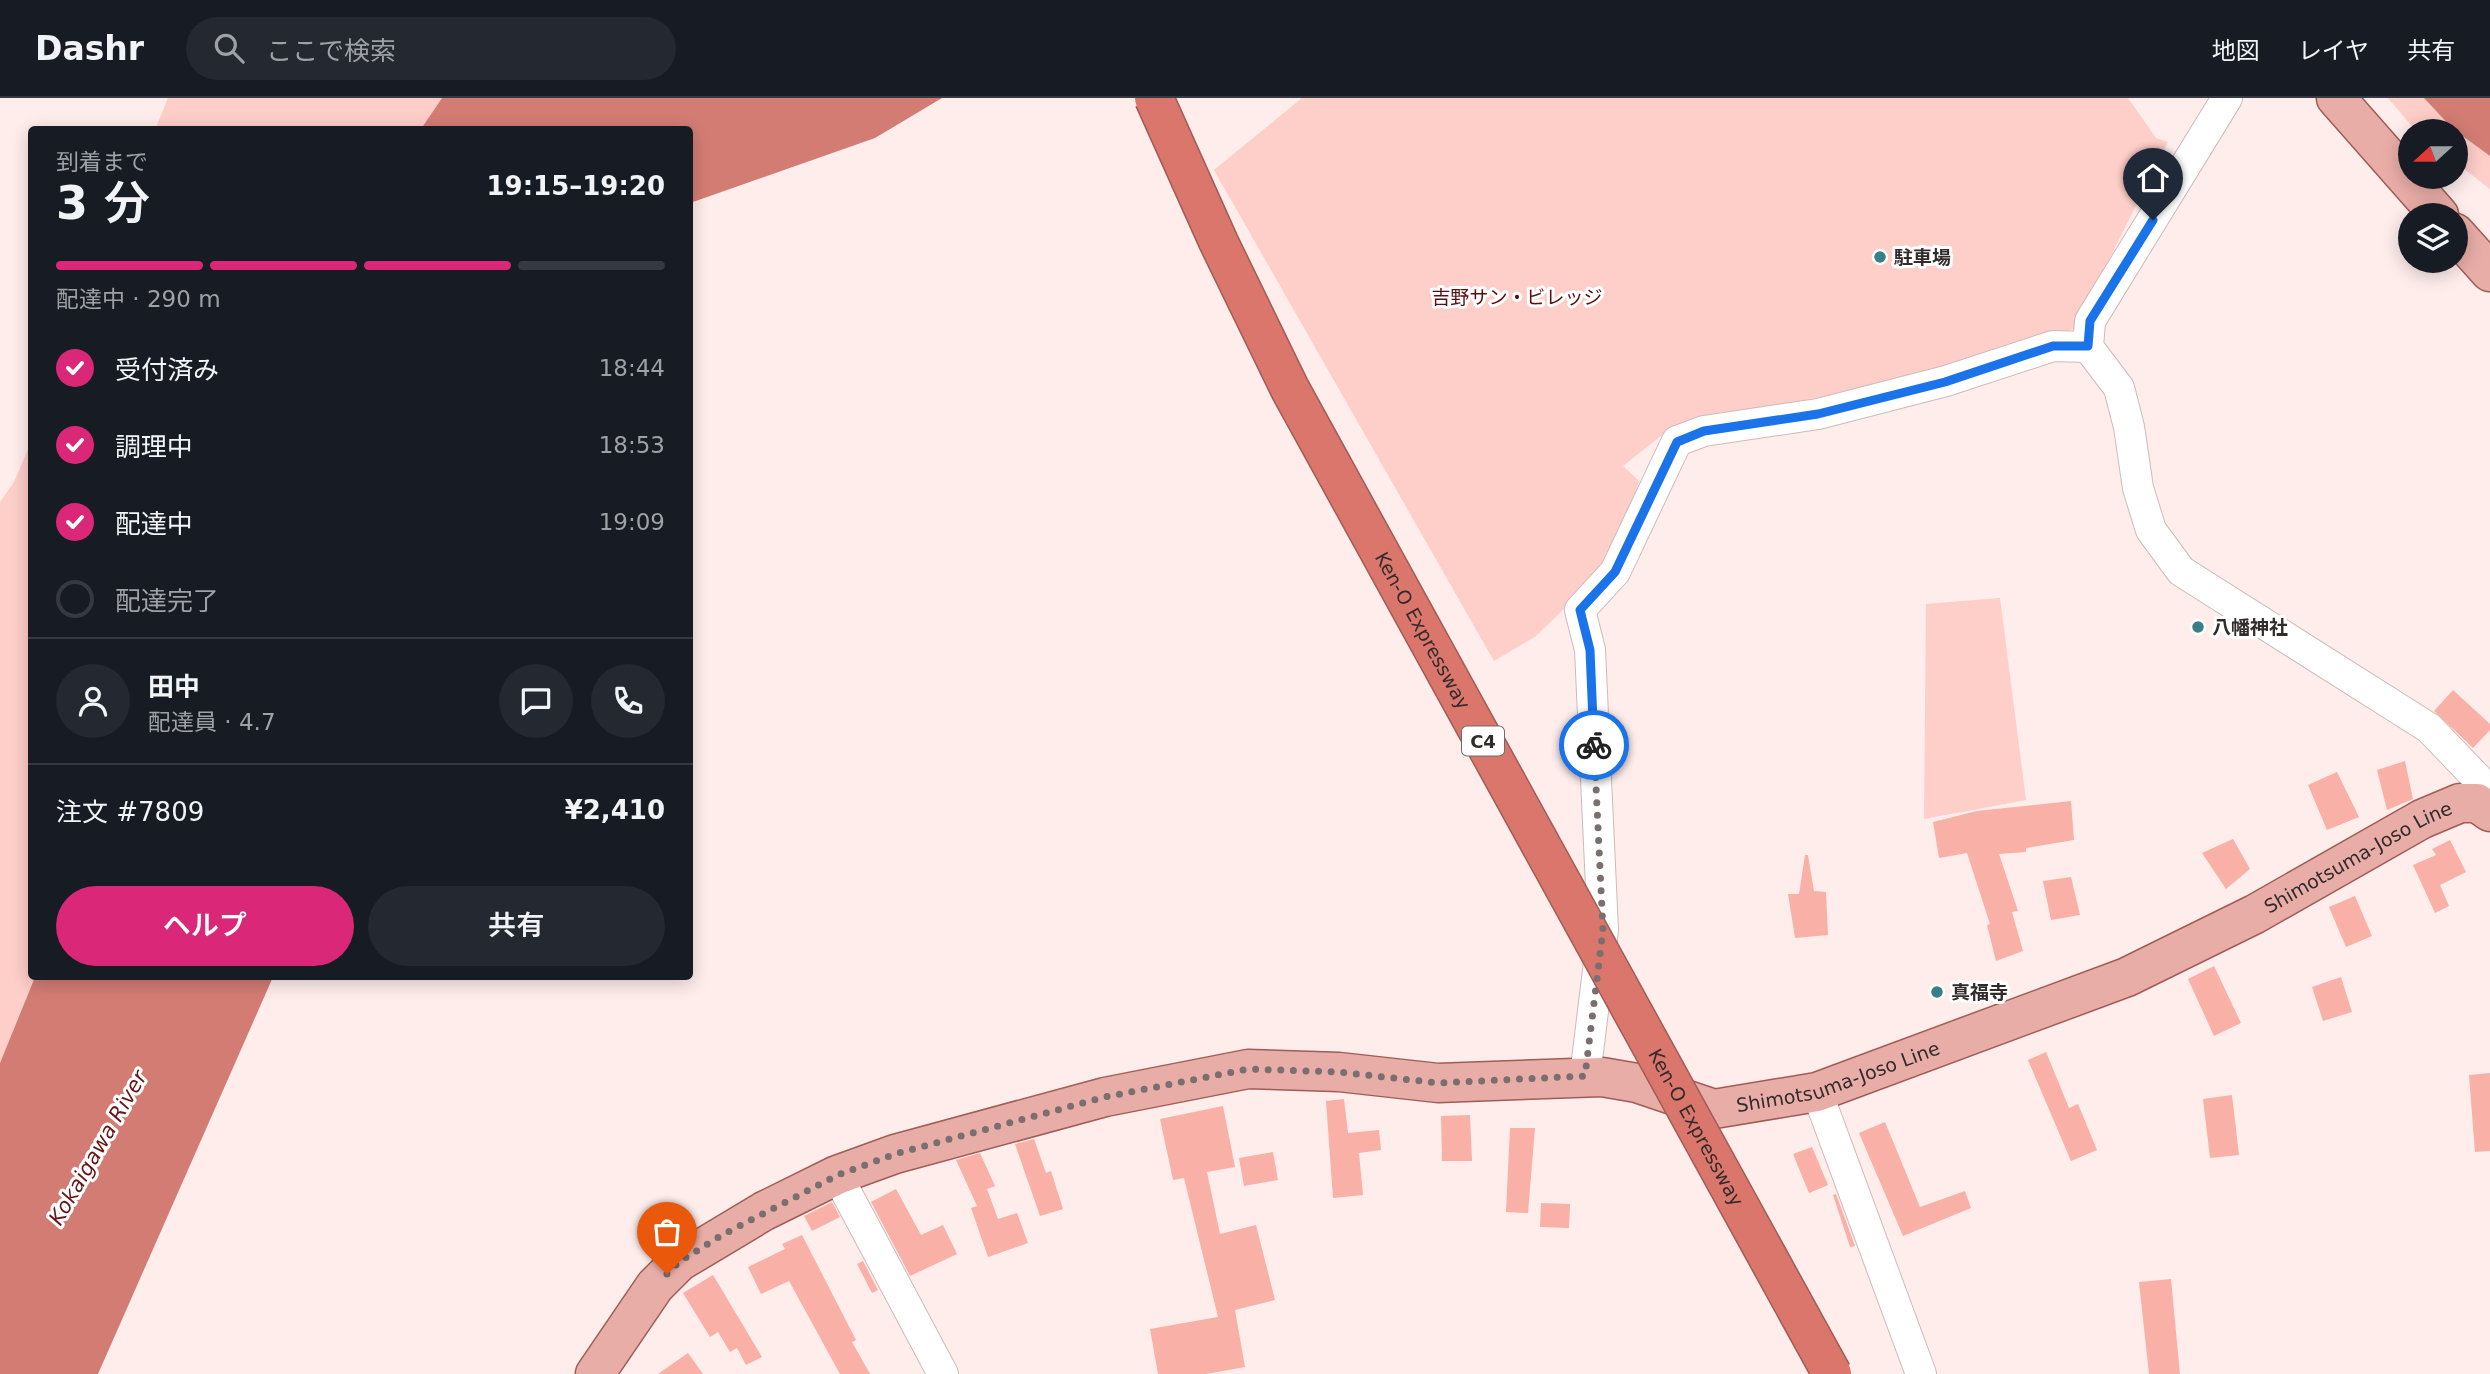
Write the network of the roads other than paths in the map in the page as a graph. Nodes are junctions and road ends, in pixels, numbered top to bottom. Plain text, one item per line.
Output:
1 (1154, 98) edge
2 (2227, 98) edge
3 (2336, 98) edge
4 (2429, 203) edge
5 (2468, 247) edge
6 (2490, 272) edge
7 (2088, 346) junction
8 (2484, 807) edge
9 (1585, 1076) junction
10 (1817, 1092) junction
11 (838, 1175) junction
12 (595, 1374) edge
13 (943, 1374) edge
14 (1832, 1374) edge
15 (1921, 1374) edge

1 - 14 highway, Ken-O Expressway / C4, bridge
2 - 7 street
3 - 4 main road
5 - 6 main road
7 - 8 street
7 - 9 street
8 - 10 main road, Shimotsuma-Joso Line
9 - 10 main road, Shimotsuma-Joso Line
9 - 11 main road, Shimotsuma-Joso Line
10 - 15 street
11 - 12 main road, Shimotsuma-Joso Line
11 - 13 street

